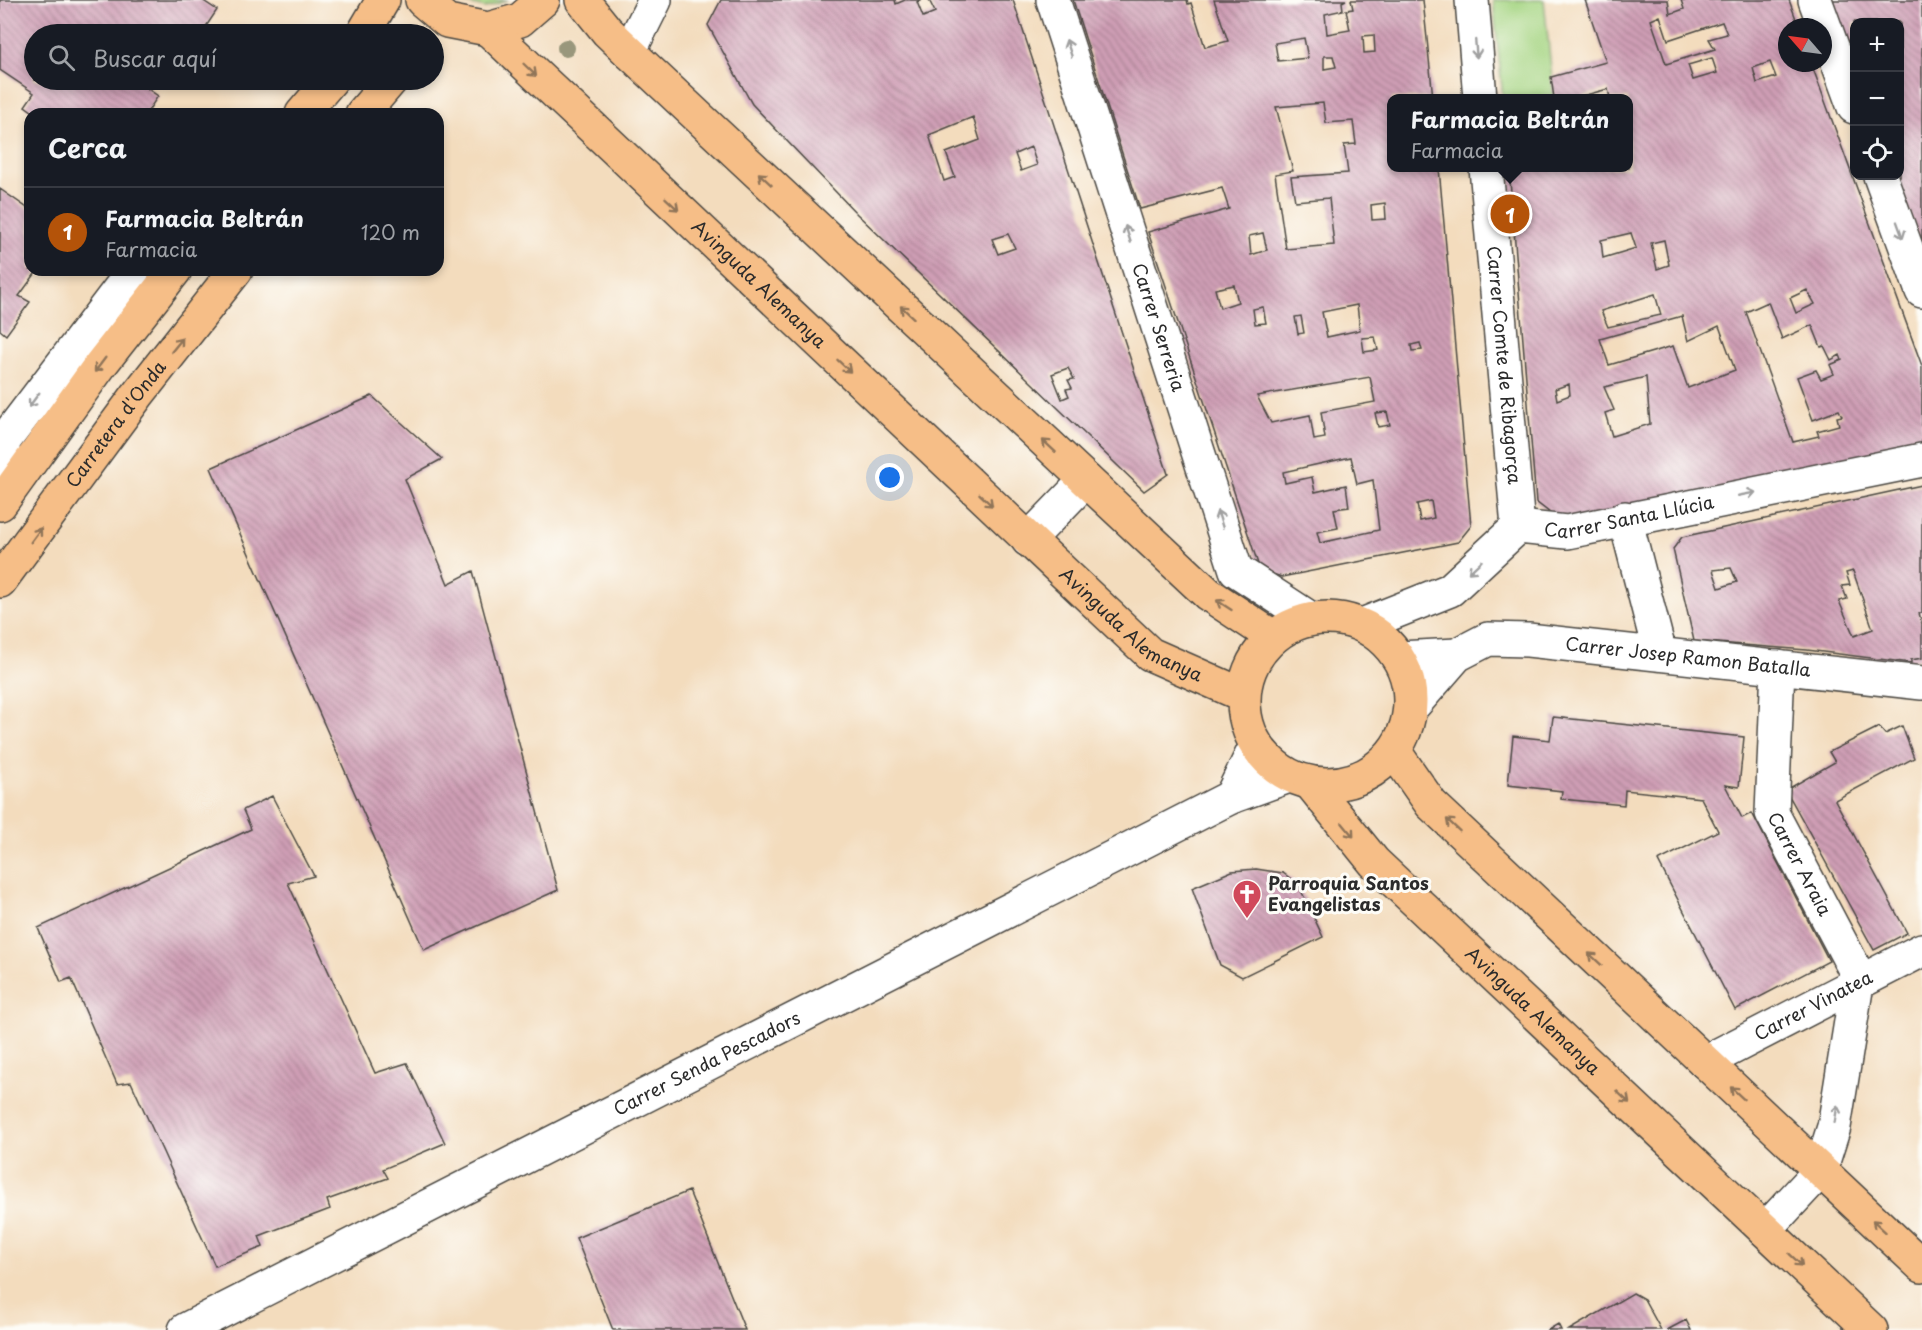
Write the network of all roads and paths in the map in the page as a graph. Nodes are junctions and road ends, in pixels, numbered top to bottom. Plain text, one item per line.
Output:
1 (383, 0) edge
2 (422, 0) edge
3 (543, 0) edge
4 (582, 0) edge
5 (656, 0) edge
6 (1053, 0) edge
7 (1472, 0) edge
8 (1815, 0) edge
9 (369, 24) edge
10 (437, 24) edge
11 (444, 28) edge
12 (488, 29) junction
13 (629, 52) junction
14 (322, 90) edge
15 (382, 90) edge
16 (1480, 94) edge
17 (1850, 96) edge
18 (307, 108) edge
19 (367, 108) edge
20 (1486, 172) edge
21 (1881, 180) edge
22 (129, 276) edge
23 (170, 276) edge
24 (231, 276) edge
25 (1922, 291) edge
26 (1922, 460) edge
27 (1086, 480) junction
28 (2, 501) edge
29 (1625, 518) junction
30 (1518, 527) junction
31 (1028, 540) junction
32 (0, 581) edge
33 (1311, 619) junction
34 (1362, 625) junction
35 (1273, 637) junction
36 (1660, 654) junction
37 (1457, 655) junction
38 (1399, 658) junction
39 (1778, 667) junction
40 (1922, 683) edge
41 (1244, 695) junction
42 (1411, 708) junction
43 (1256, 746) junction
44 (1395, 751) junction
45 (1300, 780) junction
46 (1231, 797) junction
47 (1922, 950) edge
48 (1859, 982) junction
49 (1705, 1062) junction
50 (1820, 1171) junction
51 (1765, 1230) junction
52 (1922, 1266) edge
53 (185, 1330) edge
54 (1871, 1330) edge

1 - 9 main road
2 - 10 main road
3 - 12 main road
4 - 13 main road
5 - 13 street
33 -> 6 street, Carrer Serreria
7 -> 16 street
8 - 17 street
11 - 12 main road
12 -> 31 main road, Avinguda Alemanya
27 -> 13 main road
14 - 18 main road
15 - 19 main road
20 - 30 street, Carrer Comte de Ribagorça
21 -> 25 street
22 -> 28 street
23 -> 28 main road
32 -> 24 main road, Carretera d'Onda
29 -> 26 street, Carrer Santa Llúcia
27 - 31 street
35 -> 27 main road
29 - 30 street, Carrer Santa Llúcia
29 - 36 street
30 -> 34 street, Carrer Santa Llúcia
31 - 41 main road, Avinguda Alemanya
33 - 34 main road
33 - 35 main road
34 - 38 main road
35 - 41 main road
36 - 37 street, Carrer Josep Ramon Batalla
36 - 39 street, Carrer Josep Ramon Batalla
37 - 38 street, Carrer Josep Ramon Batalla
37 - 42 street, Carrer Josep Ramon Batalla
38 - 42 main road
39 - 40 street, Carrer Josep Ramon Batalla
39 - 48 street, Carrer Araia
41 - 43 main road
42 - 44 main road
43 - 45 main road
43 - 46 street
44 - 45 main road
49 -> 44 main road
45 - 46 street, Carrer Senda Pescadors
45 -> 51 main road, Avinguda Alemanya
46 - 53 street, Carrer Senda Pescadors
47 - 48 street, Carrer Vinatea
48 - 49 street, Carrer Vinatea
50 -> 48 street
50 -> 49 main road
50 - 51 street
52 -> 50 main road
51 -> 54 main road, Avinguda Alemanya

